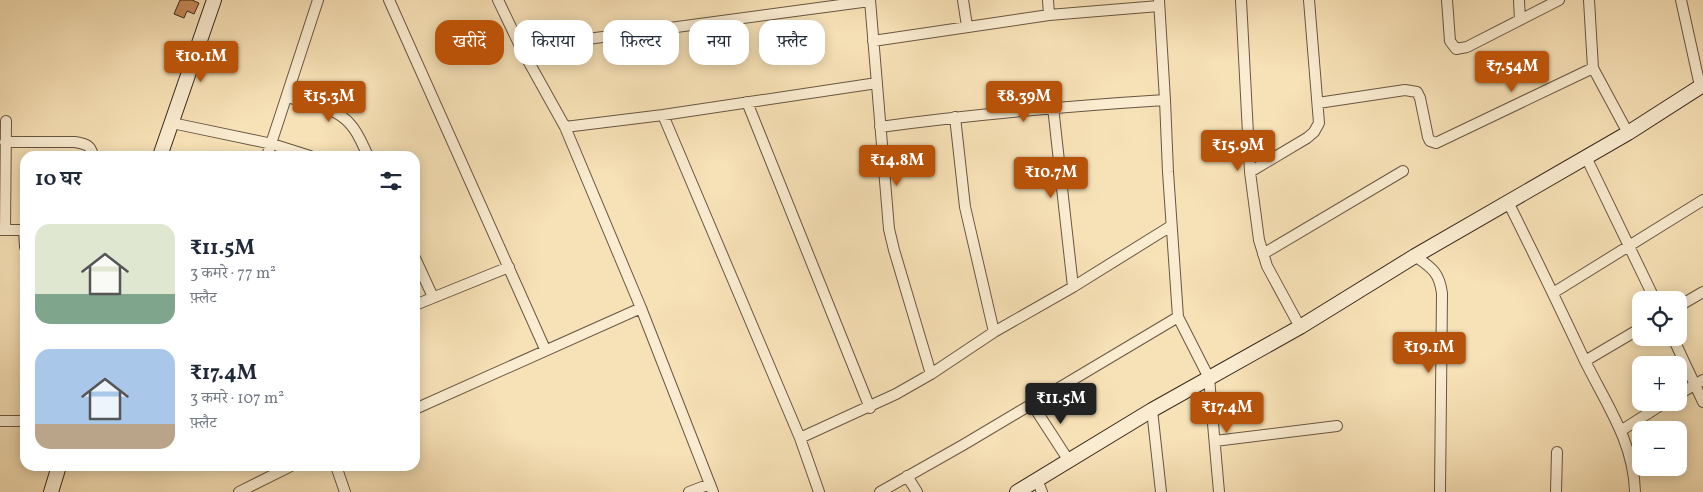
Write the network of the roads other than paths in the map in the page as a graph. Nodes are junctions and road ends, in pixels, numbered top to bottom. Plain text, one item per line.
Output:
1 (214, 0) edge
2 (318, 0) edge
3 (389, 0) edge
4 (498, 0) edge
5 (870, 0) edge
6 (963, 0) edge
7 (1048, 0) edge
8 (1241, 0) edge
9 (1309, 0) edge
10 (1447, 0) edge
11 (1519, 0) edge
12 (1559, 0) edge
13 (1589, 0) edge
14 (1681, 0) edge
15 (1159, 3) edge
16 (1049, 14) junction
17 (1520, 20) junction
18 (967, 26) junction
19 (514, 33) edge
20 (593, 38) edge
21 (873, 41) junction
22 (530, 65) edge
23 (1593, 68) junction
24 (877, 83) junction
25 (1702, 85) edge
26 (287, 97) junction
27 (1165, 100) junction
28 (747, 102) junction
29 (1318, 103) junction
30 (1053, 107) junction
31 (663, 115) junction
32 (955, 117) junction
33 (6, 121) dead end
34 (172, 123) junction
35 (565, 127) junction
36 (880, 127) junction
37 (1628, 133) junction
38 (6, 142) junction
39 (272, 144) junction
40 (91, 151) edge
41 (162, 151) edge
42 (269, 151) edge
43 (294, 151) edge
44 (366, 151) edge
45 (1586, 158) junction
46 (1403, 171) dead end
47 (1250, 172) junction
48 (1703, 200) edge
49 (1508, 202) junction
50 (1172, 226) junction
51 (2, 230) edge
52 (20, 230) edge
53 (1628, 247) junction
54 (1263, 254) junction
55 (1416, 256) junction
56 (509, 267) junction
57 (420, 269) edge
58 (1073, 287) junction
59 (1650, 291) edge
60 (1703, 292) edge
61 (1553, 293) junction
62 (433, 297) junction
63 (1687, 301) edge
64 (420, 303) edge
65 (641, 308) junction
66 (1178, 317) junction
67 (1300, 326) junction
68 (994, 332) junction
69 (1632, 333) edge
70 (1678, 346) edge
71 (545, 349) junction
72 (1585, 361) junction
73 (931, 374) junction
74 (1209, 378) junction
75 (1699, 382) edge
76 (1687, 389) edge
77 (1703, 402) edge
78 (1032, 404) junction
79 (420, 407) edge
80 (870, 408) junction
81 (1152, 410) junction
82 (1652, 411) edge
83 (0, 421) edge
84 (20, 421) edge
85 (1337, 426) dead end
86 (1622, 430) junction
87 (800, 438) junction
88 (1215, 441) junction
89 (1557, 452) dead end
90 (1069, 461) junction
91 (57, 471) edge
92 (282, 471) edge
93 (338, 471) edge
94 (907, 476) junction
95 (1039, 486) edge
96 (712, 488) edge
97 (51, 492) edge
98 (239, 492) edge
99 (345, 492) edge
100 (689, 492) edge
101 (819, 492) edge
102 (880, 492) edge
103 (917, 492) edge
104 (1017, 492) edge
105 (1161, 492) edge
106 (1219, 492) edge
107 (1440, 492) edge
108 (1556, 492) edge
109 (1635, 492) edge

1 - 34 street
2 - 26 street
3 - 56 street
4 - 19 street
5 - 20 street
5 - 21 street
6 - 18 street
7 - 16 street
8 - 47 street
9 - 29 street
10 - 17 street
11 - 17 street
12 - 17 street
13 - 23 street
14 - 25 street
15 - 16 street
15 - 27 street
16 - 18 street
18 - 21 street
21 - 24 street
22 - 35 street
23 - 29 street
23 - 37 street
24 - 28 street
24 - 36 street
25 - 37 street
26 - 39 street
26 - 44 street
27 - 30 street
27 - 50 street
28 - 31 street
28 - 80 street
29 - 47 street
30 - 32 street
30 - 58 street
31 - 35 street
31 - 87 street
32 - 36 street
32 - 68 street
33 - 38 street
34 - 39 street
34 - 41 street
35 - 65 street
36 - 73 street
37 - 45 street
38 - 40 street
38 - 51 street
39 - 42 street
39 - 43 street
45 - 49 street
45 - 53 street
46 - 54 street
47 - 54 street
48 - 53 street
49 - 55 street
49 - 61 street
50 - 58 street
50 - 66 street
51 - 52 street
53 - 59 street
53 - 61 street
54 - 67 street
55 - 67 street
55 - 107 street
56 - 62 street
56 - 71 street
57 - 62 street
58 - 68 street
60 - 63 street
61 - 72 street
62 - 64 street
65 - 71 street
65 - 96 street
66 - 74 street
66 - 78 street
67 - 74 street
68 - 73 street
69 - 72 street
70 - 75 street
71 - 79 street
72 - 86 street
73 - 80 street
74 - 81 street
74 - 88 street
75 - 76 street
75 - 77 street
78 - 90 street
78 - 94 street
80 - 87 street
81 - 90 street
81 - 105 street
82 - 86 street
83 - 84 street
85 - 88 street
86 - 109 street
87 - 101 street
88 - 106 street
89 - 108 street
90 - 95 street
91 - 97 street
92 - 98 street
93 - 99 street
94 - 102 street
94 - 103 street
95 - 104 street
96 - 100 street

